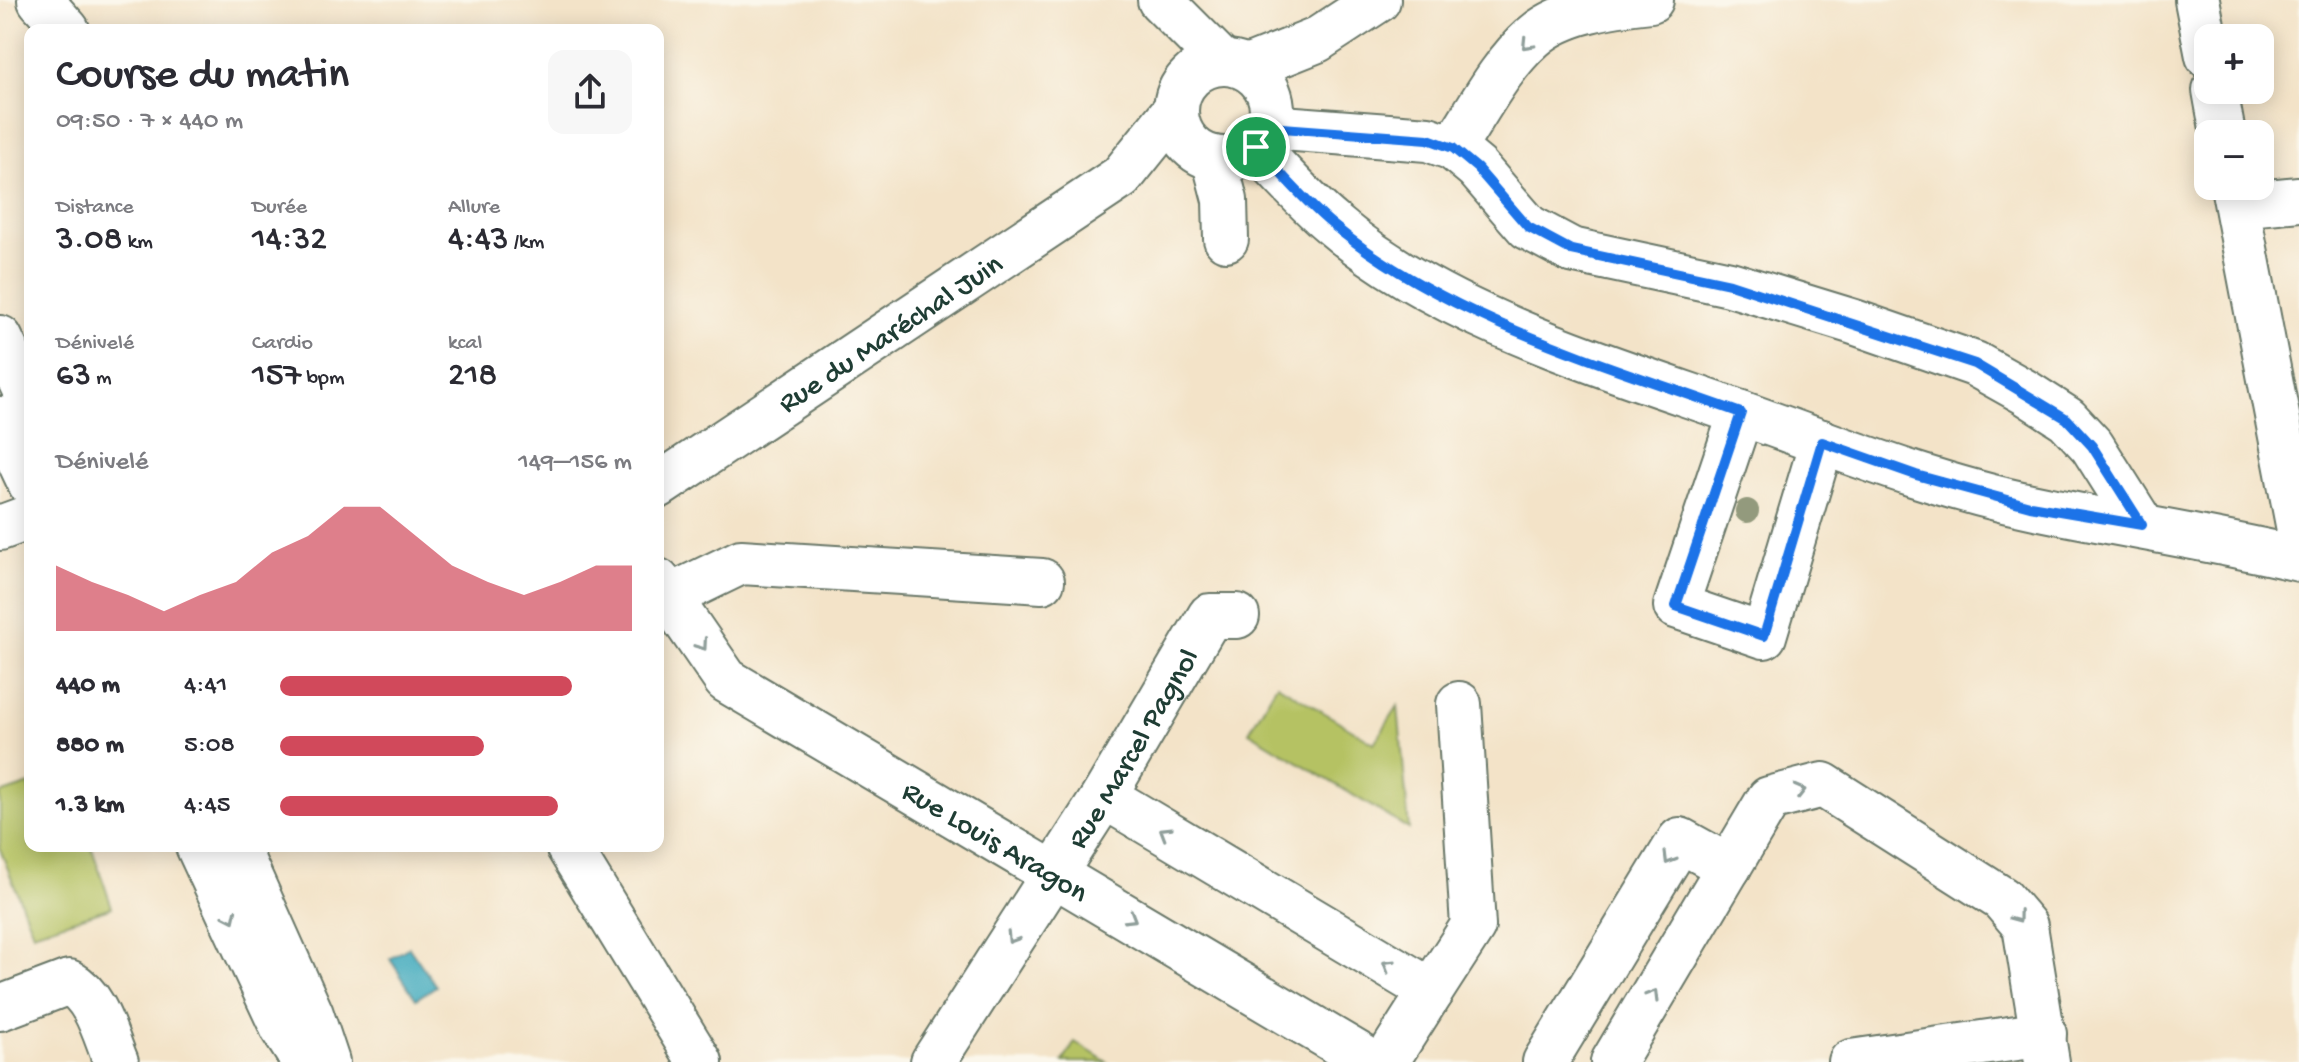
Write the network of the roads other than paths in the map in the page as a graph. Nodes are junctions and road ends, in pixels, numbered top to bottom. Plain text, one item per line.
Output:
1 (40, 0) edge
2 (1378, 0) edge
3 (1651, 0) edge
4 (2192, 1) edge
5 (1163, 2) edge
6 (62, 24) edge
7 (2199, 24) edge
8 (1317, 40) junction
9 (1234, 65) junction
10 (1178, 99) junction
11 (1266, 128) junction
12 (1453, 148) junction
13 (1207, 155) junction
14 (1121, 177) junction
15 (2274, 198) edge
16 (2299, 199) edge
17 (2236, 200) edge
18 (1226, 239) dead end
19 (0, 338) edge
20 (24, 388) edge
21 (1741, 413) junction
22 (0, 419) edge
23 (1822, 442) junction
24 (24, 470) edge
25 (664, 482) edge
26 (24, 519) edge
27 (2142, 525) junction
28 (0, 528) edge
29 (2299, 530) edge
30 (2299, 559) edge
31 (1042, 581) dead end
32 (664, 589) edge
33 (664, 590) edge
34 (1237, 616) dead end
35 (1459, 704) dead end
36 (1104, 796) junction
37 (201, 852) edge
38 (239, 852) edge
39 (572, 852) edge
40 (1729, 867) junction
41 (1054, 872) junction
42 (1431, 991) junction
43 (0, 1008) edge
44 (2045, 1048) edge
45 (116, 1062) edge
46 (304, 1062) edge
47 (327, 1062) edge
48 (700, 1062) edge
49 (933, 1062) edge
50 (1371, 1062) edge
51 (1386, 1062) edge
52 (1545, 1062) edge
53 (1613, 1062) edge
54 (1851, 1062) edge

1 - 6 street
2 - 8 street
3 -> 12 street
4 - 7 street
5 - 9 street
5 - 10 street
8 - 9 street
8 - 11 street
9 - 10 street
9 - 11 street
10 - 13 street
10 - 14 street, Rue du Maréchal Juin
11 - 12 street
11 - 13 street
11 - 21 street
12 - 27 street
13 - 14 street, Rue du Maréchal Juin
13 - 18 street
14 - 25 street, Rue du Maréchal Juin
15 - 16 street
17 - 29 street
19 - 20 street
21 - 23 street
21 - 23 street
22 - 24 street
23 - 27 street
26 - 28 street
27 - 30 street
31 - 32 street
33 -> 41 street, Rue Louis Aragon
34 - 36 street, Rue Marcel Pagnol
35 - 42 street
36 - 41 street, Rue Marcel Pagnol
42 -> 36 street
37 -> 46 street
38 - 47 street
39 - 48 street
40 -> 44 street
40 -> 52 street
53 -> 40 street
41 -> 49 street, Rue Marcel Pagnol
41 -> 50 street, Rue Louis Aragon
42 - 51 street
43 - 45 street
44 - 54 street

